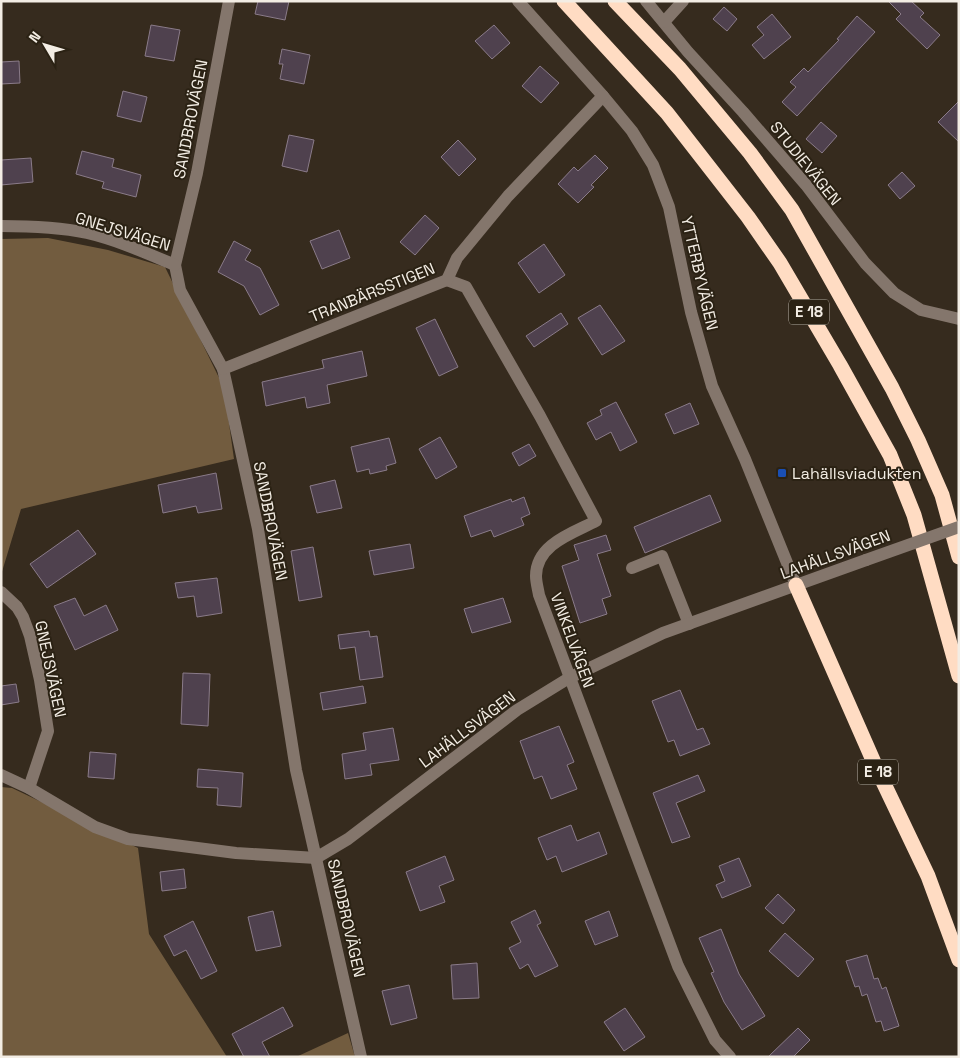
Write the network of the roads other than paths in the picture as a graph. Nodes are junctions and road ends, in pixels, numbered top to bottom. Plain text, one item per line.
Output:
1 (230, 1) edge
2 (518, 1) edge
3 (564, 1) edge
4 (615, 1) edge
5 (646, 1) edge
6 (683, 1) edge
7 (664, 22) junction
8 (603, 96) junction
9 (1, 226) edge
10 (175, 265) junction
11 (447, 280) junction
12 (959, 320) edge
13 (223, 369) junction
14 (959, 527) edge
15 (959, 557) edge
16 (632, 568) dead end
17 (796, 585) junction
18 (1, 592) edge
19 (689, 624) junction
20 (959, 676) edge
21 (569, 678) junction
22 (1, 775) edge
23 (29, 788) junction
24 (316, 858) junction
25 (959, 960) edge
26 (361, 1057) edge
27 (730, 1057) edge

1 - 10 street, SANDBROVÄGEN
2 - 8 street, YTTERBYVÄGEN
3 - 20 highway, E 18
4 - 15 highway, E 18
5 - 7 street, STUDIEVÄGEN
6 - 7 street
7 - 12 street, STUDIEVÄGEN
8 - 11 street, TRANBÄRSSTIGEN
8 - 17 street, YTTERBYVÄGEN
9 - 10 street, GNEJSVÄGEN
10 - 13 street, SANDBROVÄGEN
11 - 13 street, TRANBÄRSSTIGEN
11 - 21 street, VINKELVÄGEN
13 - 24 street, SANDBROVÄGEN
14 - 17 street, LAHÄLLSVÄGEN, bridge
16 - 19 street
17 - 19 street, LAHÄLLSVÄGEN
17 - 25 highway, E 18
18 - 23 street, GNEJSVÄGEN
19 - 21 street, LAHÄLLSVÄGEN
21 - 24 street, LAHÄLLSVÄGEN
21 - 27 street, VINKELVÄGEN
22 - 23 street
23 - 24 street
24 - 26 street, SANDBROVÄGEN

